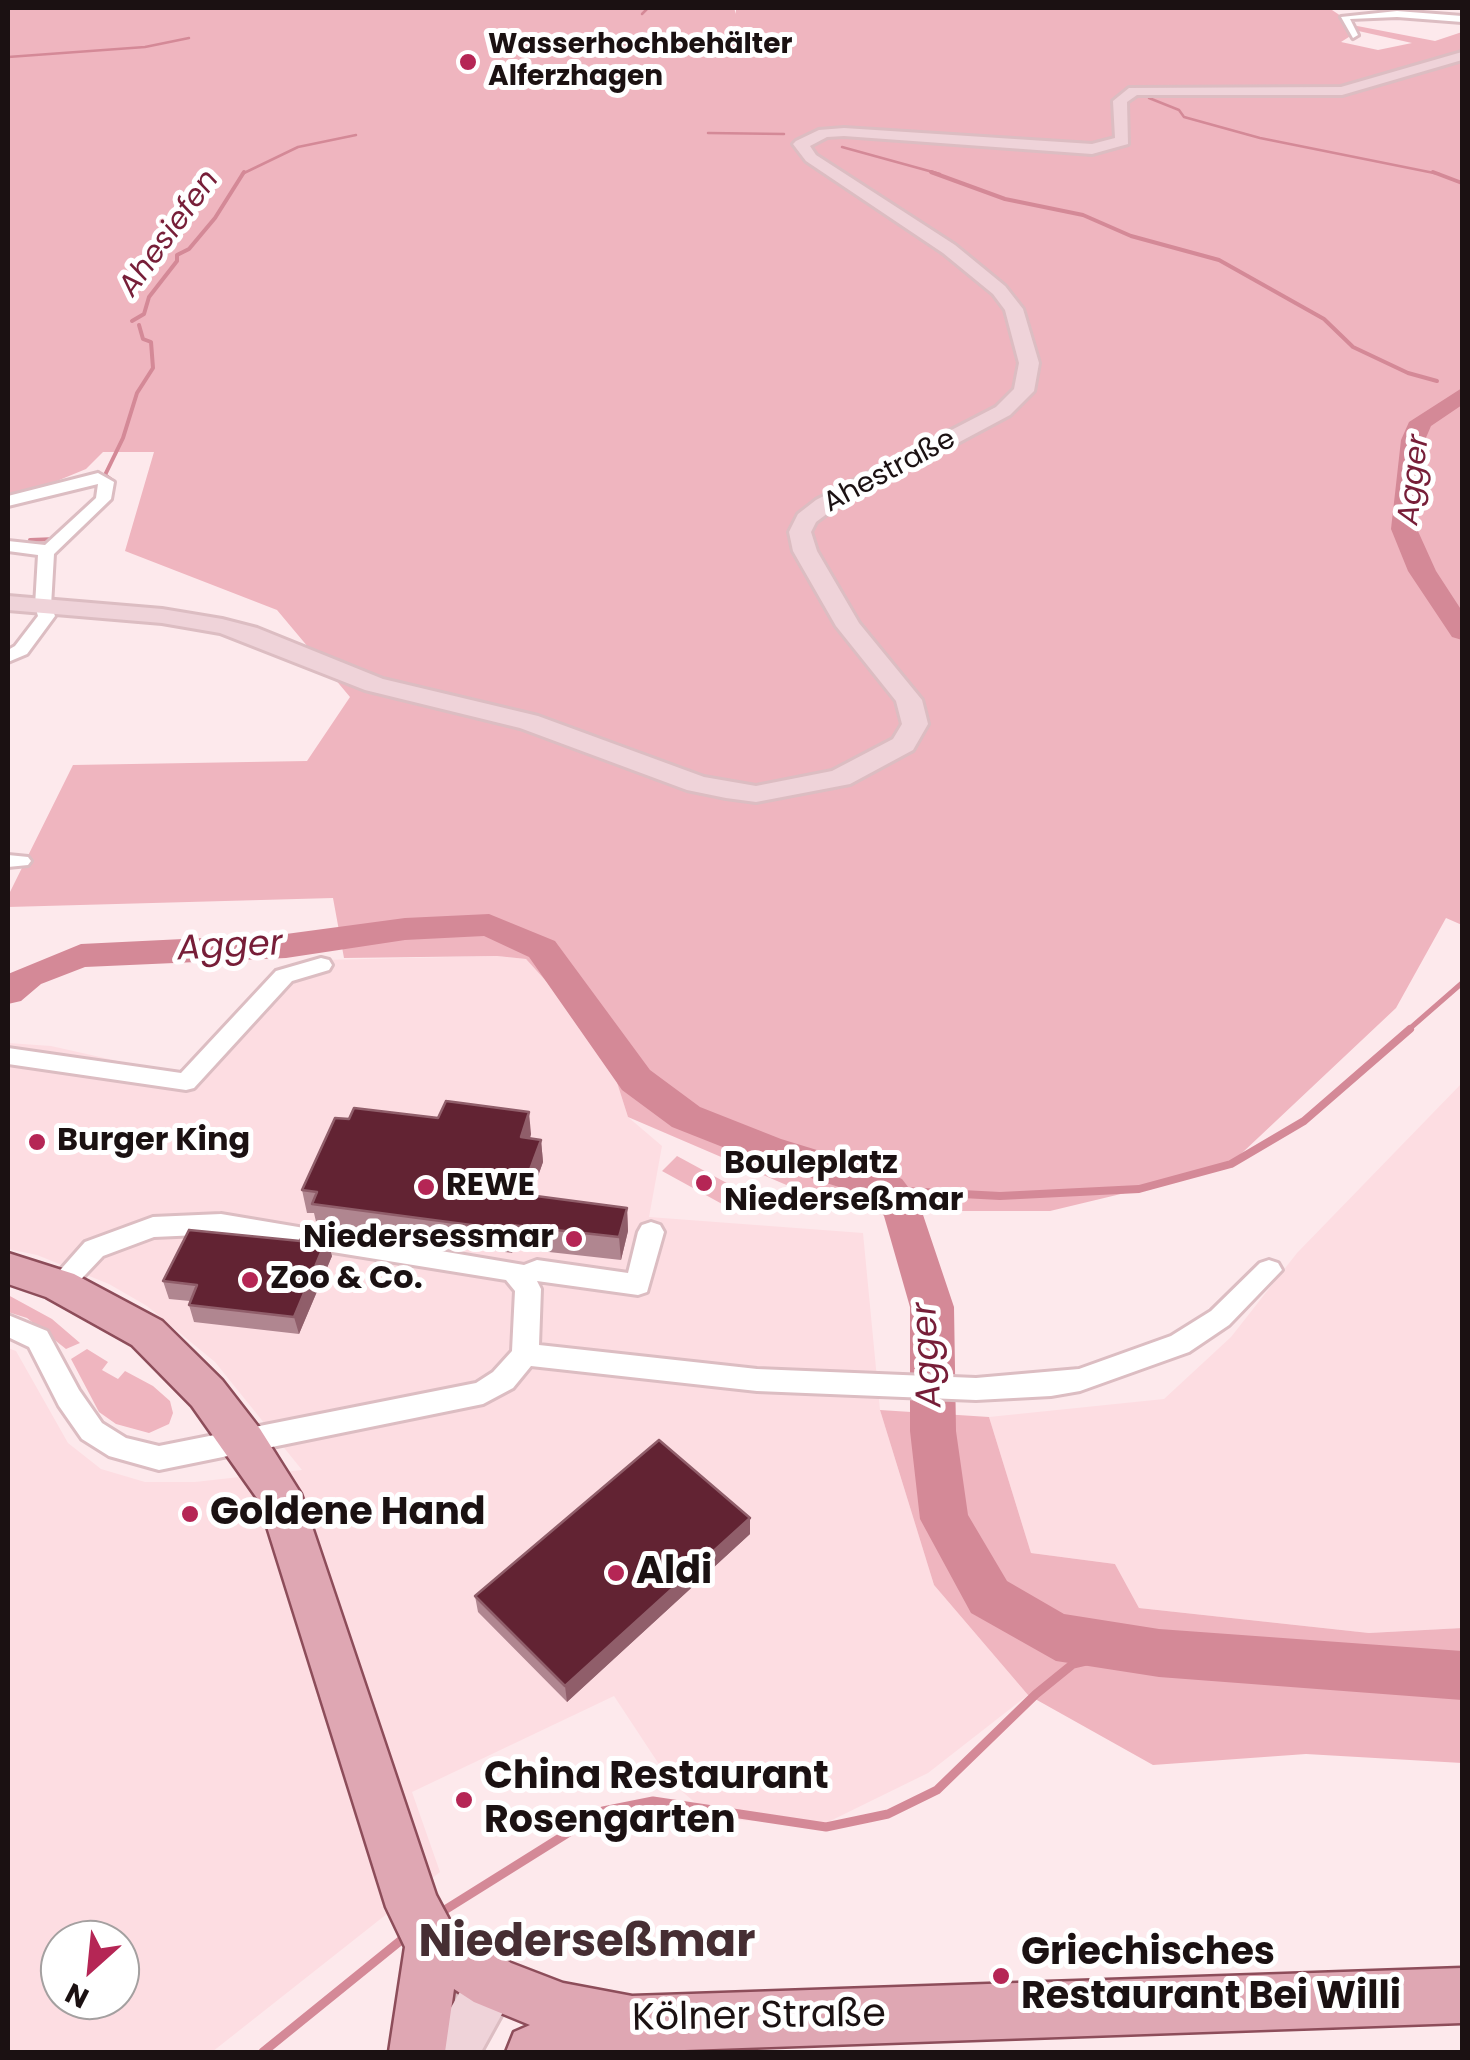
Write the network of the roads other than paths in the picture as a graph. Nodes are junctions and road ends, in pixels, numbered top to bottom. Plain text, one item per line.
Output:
1 (1407, 11) edge
2 (1462, 19) edge
3 (1353, 35) dead end
4 (1462, 56) edge
5 (8, 501) edge
6 (8, 546) edge
7 (46, 554) junction
8 (8, 603) edge
9 (43, 606) junction
10 (8, 657) edge
11 (321, 965) dead end
12 (8, 1056) edge
13 (650, 1232) dead end
14 (8, 1269) edge
15 (1269, 1270) dead end
16 (507, 1272) junction
17 (60, 1285) junction
18 (8, 1324) edge
19 (525, 1354) junction
20 (245, 1442) junction
21 (425, 1929) junction
22 (493, 1982) junction
23 (1462, 1996) edge
24 (632, 2024) junction
25 (416, 2052) edge
26 (452, 2052) edge
27 (534, 2052) edge

1 - 2 street
1 - 3 street
4 - 9 main road, Ahestraße
5 - 7 street
6 - 7 street
7 - 9 street
8 - 9 main road, Ahestraße
9 - 10 street
11 - 12 street
13 - 16 street
14 - 17 main road
15 - 19 street
16 - 17 street
16 - 19 street
17 - 20 main road
18 - 20 street
19 - 20 street
20 - 21 main road
21 - 22 main road, Kölner Straße
21 - 25 main road
22 - 24 main road, Kölner Straße
22 - 26 main road
23 - 24 main road, Kölner Straße
24 - 27 main road

